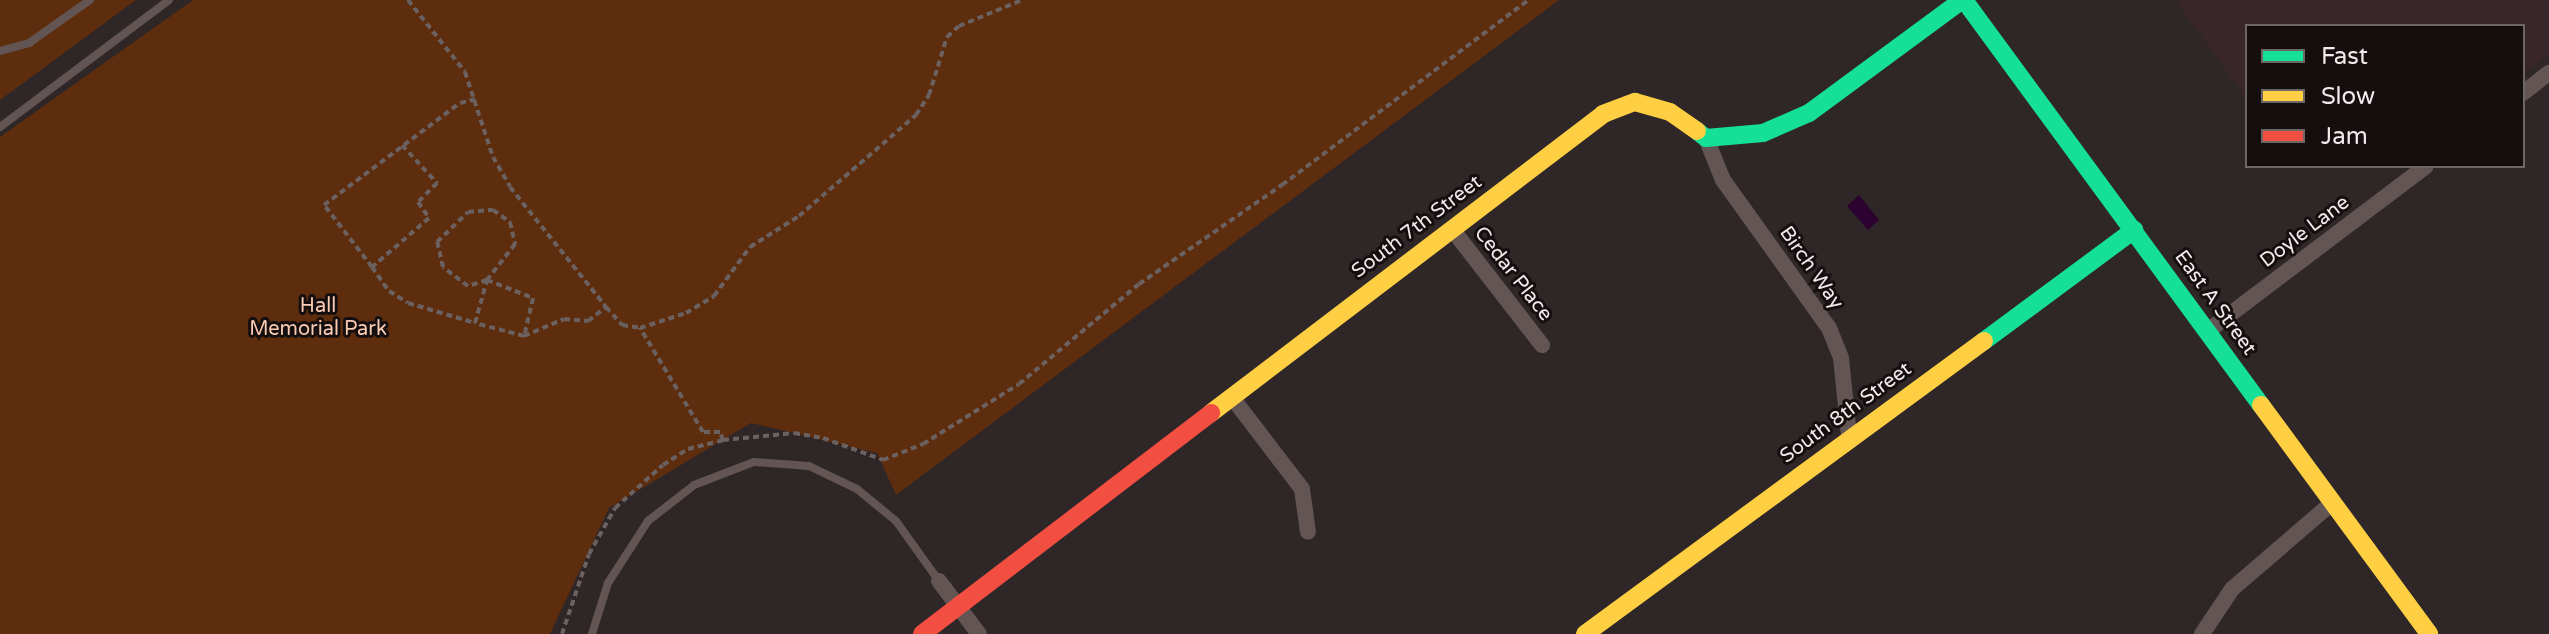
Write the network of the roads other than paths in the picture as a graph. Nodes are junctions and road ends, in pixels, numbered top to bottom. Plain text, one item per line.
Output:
1 (90, 0) edge
2 (169, 0) edge
3 (1963, 0) edge
4 (0, 51) edge
5 (2549, 73) edge
6 (2525, 91) edge
7 (0, 127) edge
8 (1706, 138) junction
9 (2423, 168) edge
10 (1452, 229) junction
11 (2134, 230) junction
12 (2208, 331) junction
13 (1542, 345) dead end
14 (1234, 400) junction
15 (1849, 436) junction
16 (2333, 502) junction
17 (1308, 532) dead end
18 (939, 581) joint
19 (959, 607) junction
20 (927, 630) edge
21 (592, 634) edge
22 (979, 634) edge
23 (1585, 634) edge
24 (2202, 634) edge
25 (2429, 634) edge

1 - 4 lane
2 - 7 lane
3 - 8 street
3 - 11 street, East A Street
5 - 6 street
8 - 10 street, South 7th Street
8 - 15 street, Birch Way
9 - 12 street, Doyle Lane
10 - 13 street, Cedar Place
10 - 14 street, South 7th Street
11 - 12 street, East A Street
11 - 15 street, South 8th Street
12 - 16 street, East A Street
14 - 17 street
14 - 19 street, South 7th Street
15 - 23 street, South 8th Street
16 - 24 street
16 - 25 street, East A Street
18 - 19 street
18 - 21 lane
19 - 20 street, South 7th Street
19 - 22 street

